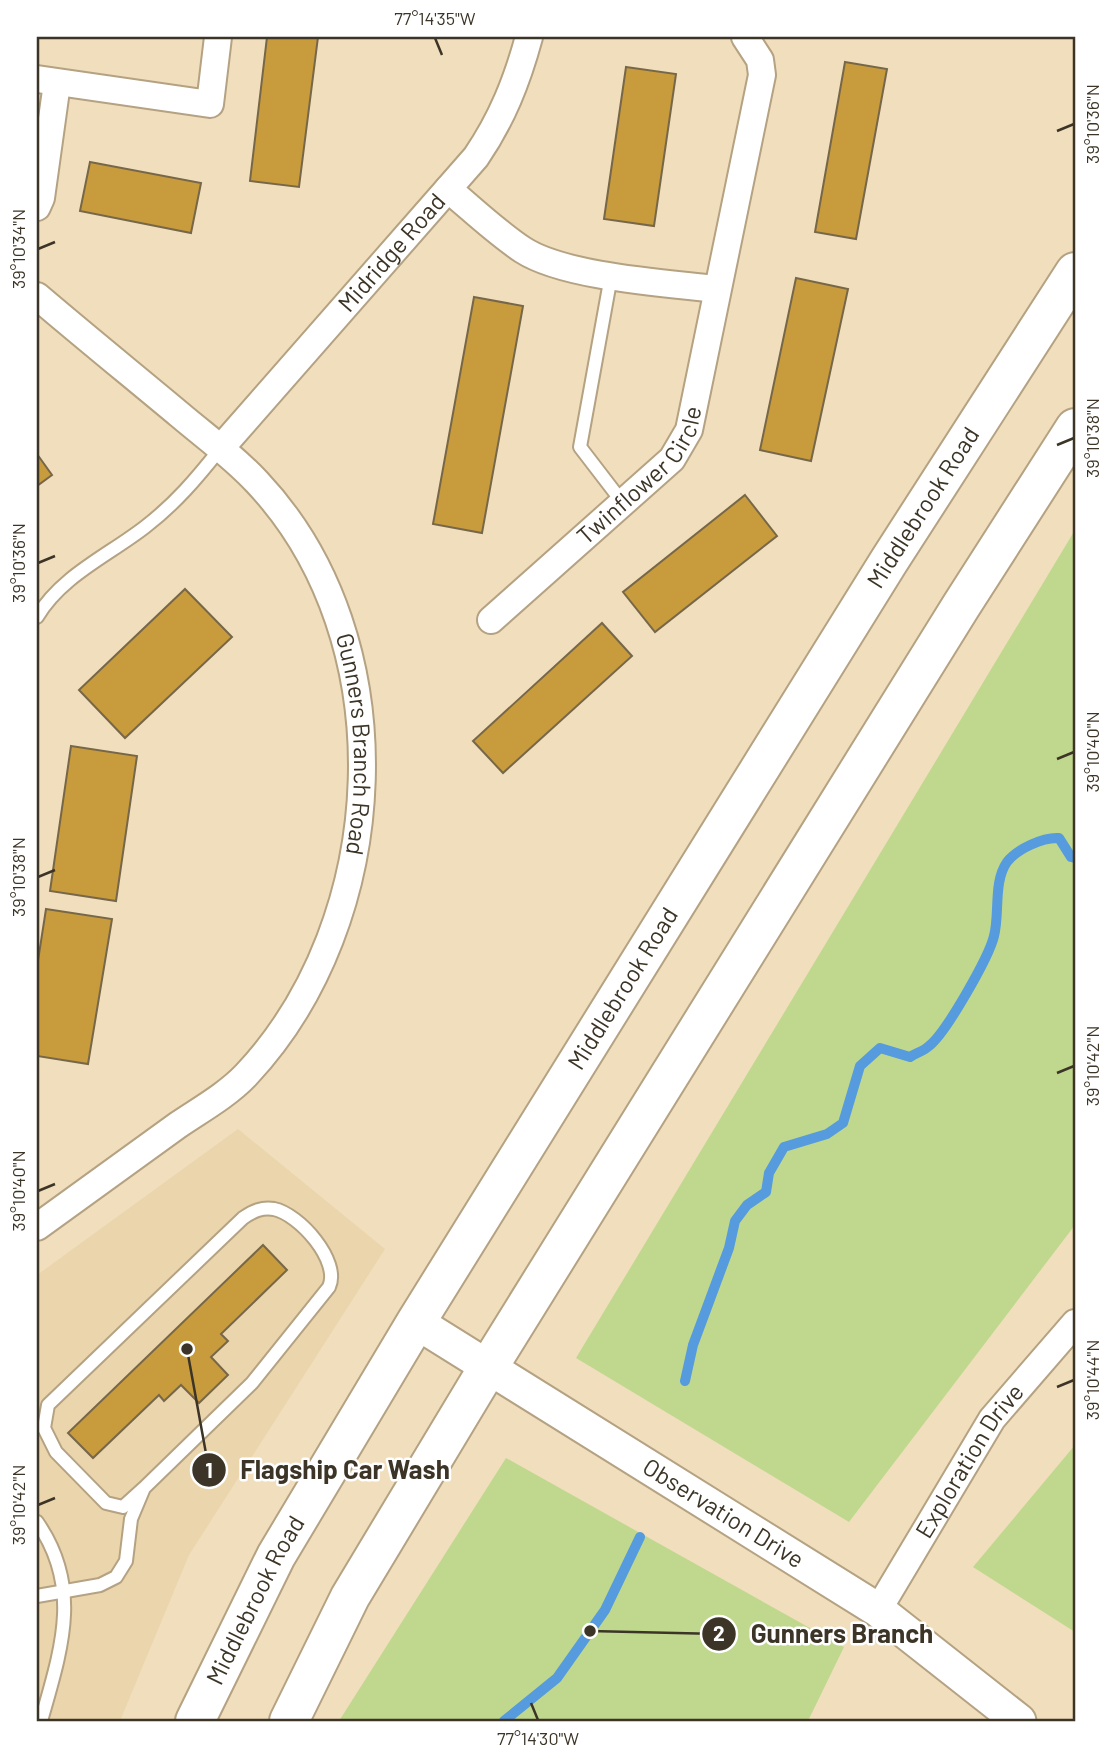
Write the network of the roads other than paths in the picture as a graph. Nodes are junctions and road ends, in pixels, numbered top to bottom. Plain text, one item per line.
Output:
1 (218, 37) edge
2 (530, 37) edge
3 (745, 37) edge
4 (47, 81) edge
5 (448, 189) junction
6 (37, 207) edge
7 (1075, 272) edge
8 (611, 276) junction
9 (717, 289) junction
10 (37, 296) edge
11 (1075, 428) edge
12 (220, 449) junction
13 (622, 502) junction
14 (37, 617) edge
15 (491, 620) dead end
16 (37, 1227) edge
17 (416, 1322) junction
18 (1075, 1323) edge
19 (489, 1366) junction
20 (144, 1488) junction
21 (37, 1522) edge
22 (65, 1592) junction
23 (37, 1596) edge
24 (878, 1610) junction
25 (41, 1721) edge
26 (195, 1721) edge
27 (289, 1721) edge
28 (1019, 1721) edge

1 - 4 street
2 - 5 street, Midridge Road
3 - 9 street, Twinflower Circle
4 - 6 street
5 - 8 street
5 - 12 street, Midridge Road
7 - 17 main road, Middlebrook Road
8 - 9 street
8 - 13 lane
9 - 13 street, Twinflower Circle
10 - 12 street, Gunners Branch Road
11 - 19 main road
12 - 14 lane
12 - 16 street, Gunners Branch Road
13 - 15 street, Twinflower Circle
17 - 19 street, Observation Drive
17 - 26 main road, Middlebrook Road
18 - 24 street, Exploration Drive
19 - 24 street, Observation Drive
19 - 27 main road
20 - 20 lane
20 - 22 lane
21 - 22 lane
22 - 23 lane
22 - 25 lane
24 - 28 street, Observation Drive

